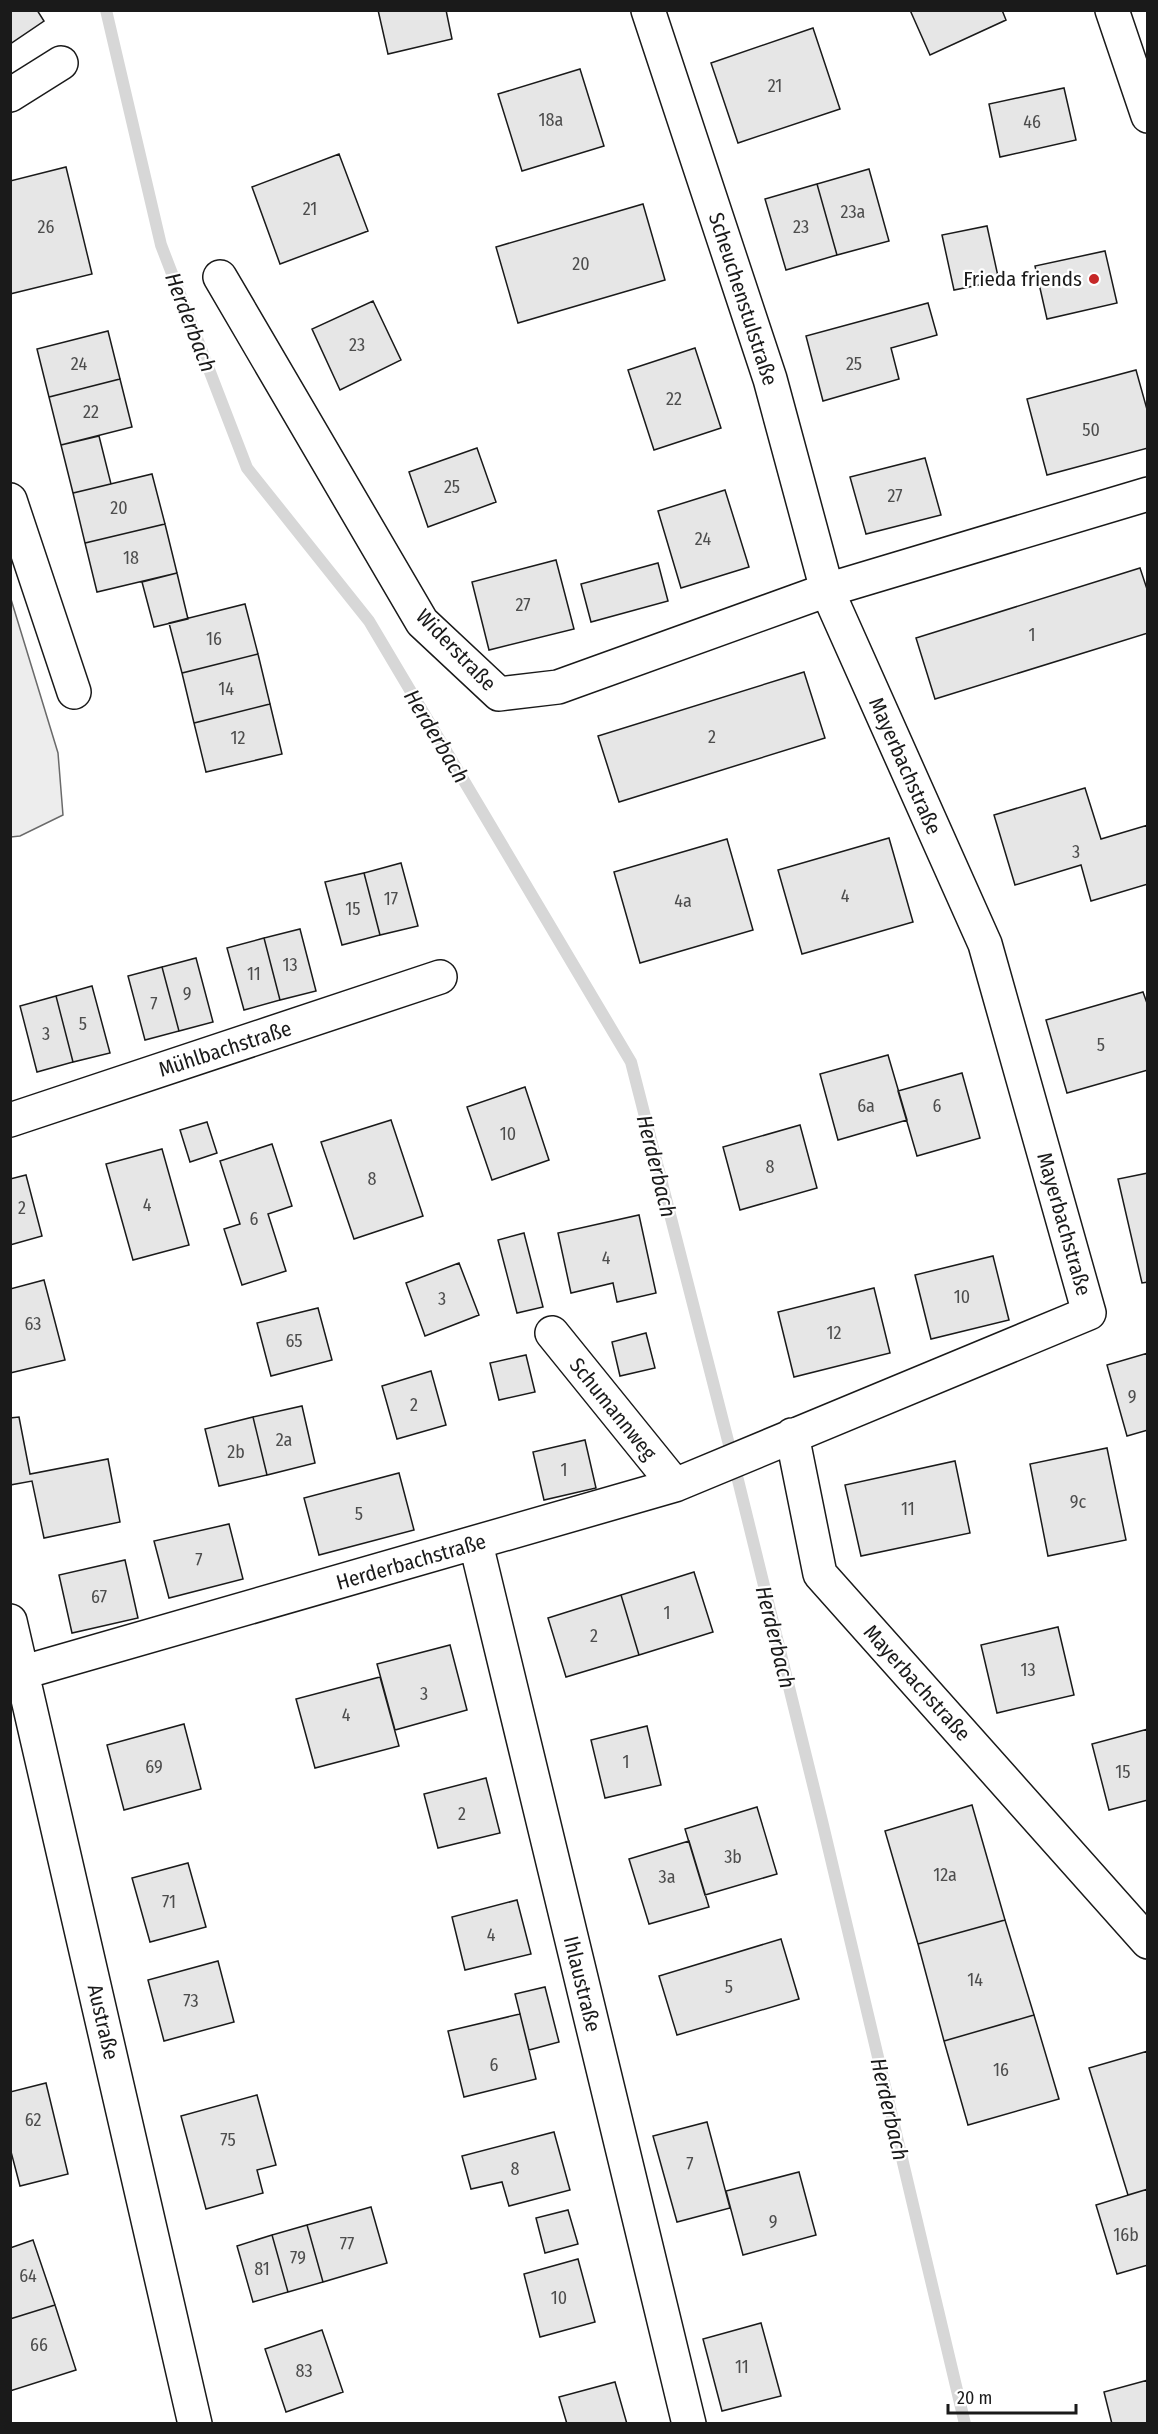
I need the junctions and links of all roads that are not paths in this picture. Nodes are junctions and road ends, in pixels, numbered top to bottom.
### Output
1 (648, 10) edge
2 (1112, 10) edge
3 (61, 63) dead end
4 (10, 94) edge
5 (1148, 116) edge
6 (220, 277) dead end
7 (1148, 494) edge
8 (10, 500) edge
9 (827, 590) junction
10 (74, 692) dead end
11 (440, 977) dead end
12 (10, 1120) edge
13 (552, 1333) dead end
14 (788, 1437) junction
15 (678, 1484) junction
16 (476, 1544) junction
17 (10, 1621) edge
18 (24, 1672) junction
19 (1148, 1942) edge
20 (195, 2424) edge
21 (689, 2424) edge

1 - 9 street, Scheuchenstulstraße
2 - 5 street
3 - 4 street
6 - 9 street, Widerstraße
7 - 9 street
8 - 10 street
9 - 14 street, Mayerbachstraße
11 - 12 street, Mühlbachstraße
13 - 15 street, Schumannweg
14 - 15 street, Herderbachstraße
14 - 19 street, Mayerbachstraße
15 - 16 street, Herderbachstraße
16 - 18 street, Herderbachstraße
16 - 21 street, Ihlaustraße
17 - 18 street, Austraße
18 - 20 street, Austraße

